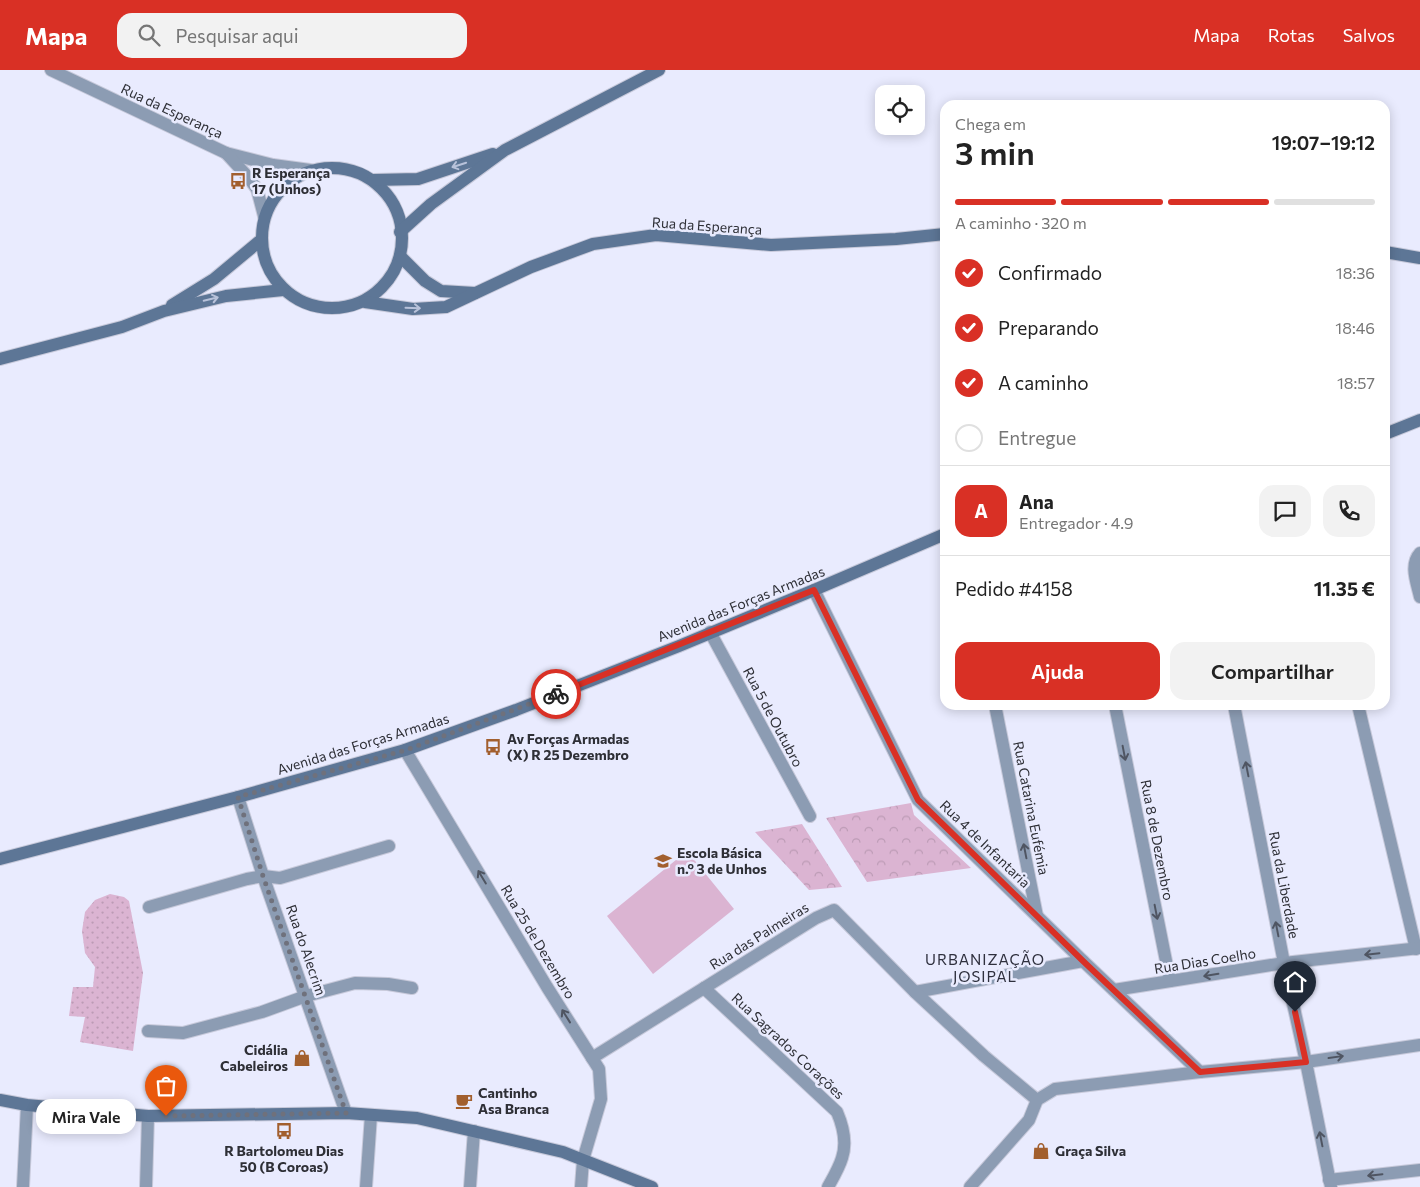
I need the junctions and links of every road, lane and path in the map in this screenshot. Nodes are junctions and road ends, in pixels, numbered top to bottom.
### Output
1 (51, 70) edge
2 (659, 70) edge
3 (505, 150) junction
4 (226, 154) junction
5 (310, 170) junction
6 (374, 180) junction
7 (264, 216) junction
8 (400, 232) junction
9 (940, 235) edge
10 (261, 240) junction
11 (1390, 253) edge
12 (400, 257) junction
13 (1420, 258) edge
14 (283, 290) junction
15 (478, 293) junction
16 (365, 302) junction
17 (164, 311) junction
18 (0, 359) edge
19 (1420, 420) edge
20 (1390, 432) edge
21 (940, 536) edge
22 (1420, 553) edge
23 (814, 590) junction
24 (1420, 597) edge
25 (710, 632) junction
26 (997, 710) edge
27 (1116, 710) edge
28 (1235, 710) edge
29 (1359, 710) edge
30 (406, 750) junction
31 (238, 797) junction
32 (810, 816) dead end
33 (389, 846) dead end
34 (0, 858) edge
35 (263, 876) junction
36 (149, 907) dead end
37 (1038, 916) junction
38 (1418, 948) edge
39 (1083, 961) junction
40 (1284, 963) junction
41 (1170, 981) junction
42 (412, 988) dead end
43 (704, 988) junction
44 (1114, 990) junction
45 (915, 992) junction
46 (306, 996) junction
47 (148, 1032) dead end
48 (1420, 1045) edge
49 (592, 1058) junction
50 (1306, 1062) junction
51 (1200, 1072) junction
52 (0, 1100) edge
53 (1036, 1100) junction
54 (28, 1105) junction
55 (346, 1113) junction
56 (371, 1115) junction
57 (148, 1116) junction
58 (474, 1131) junction
59 (583, 1160) junction
60 (1420, 1170) edge
61 (1330, 1183) edge
62 (23, 1187) edge
63 (146, 1187) edge
64 (366, 1187) edge
65 (470, 1187) edge
66 (581, 1187) edge
67 (652, 1187) edge
68 (828, 1187) edge
69 (970, 1187) edge

1 - 4 street, Rua da Esperança
2 - 3 street
3 -> 6 street
3 - 8 street
4 - 5 street
4 - 7 street
5 - 6 street
5 - 7 street
6 - 8 street
7 - 10 street
8 - 12 street
9 - 15 street, Rua da Esperança
10 - 14 street
10 - 17 street
11 - 13 street
12 - 15 street
12 - 16 street
14 - 16 street
17 -> 14 street
16 -> 15 street, Rua da Esperança
17 - 18 street
19 - 20 street
21 - 23 street, Avenida das Forças Armadas
22 - 24 street
23 - 25 street, Avenida das Forças Armadas
23 - 37 street, Rua 4 de Infantaria
25 - 30 street, Avenida das Forças Armadas
25 - 32 street, Rua 5 de Outubro
37 -> 26 street, Rua Catarina Eufémia
27 -> 41 street, Rua 8 de Dezembro
40 -> 28 street, Rua da Liberdade
29 - 38 street
30 - 31 street, Avenida das Forças Armadas
49 -> 30 street, Rua 25 de Dezembro
31 - 34 street, Avenida das Forças Armadas
31 - 35 street, Rua do Alecrim
33 - 35 street
35 - 36 street
35 - 46 street, Rua do Alecrim
37 - 39 street, Rua 4 de Infantaria
38 -> 40 street, Rua Dias Coelho
39 - 44 street, Rua 4 de Infantaria
39 - 45 street
40 -> 41 street, Rua Dias Coelho
40 - 50 street, Rua da Liberdade
41 - 44 street, Rua Dias Coelho
42 - 46 street
43 - 45 street, Rua das Palmeiras
43 - 49 street, Rua das Palmeiras
43 - 68 street, Rua Sagrados Corações
44 - 51 street, Rua 4 de Infantaria
45 - 53 street, Rua das Palmeiras
46 - 47 street
46 - 55 street, Rua do Alecrim
50 -> 48 street
49 - 59 street, Rua 25 de Dezembro
50 - 51 street
61 -> 50 street, Rua da Liberdade
51 - 53 street
52 - 54 street
53 - 69 street
54 - 57 street
54 - 62 street
55 - 56 street
55 - 57 street
56 - 58 street
56 - 64 street
57 - 63 street
58 - 59 street
58 - 65 street
59 - 66 street, Rua 25 de Dezembro
59 - 67 street
60 -> 61 street

